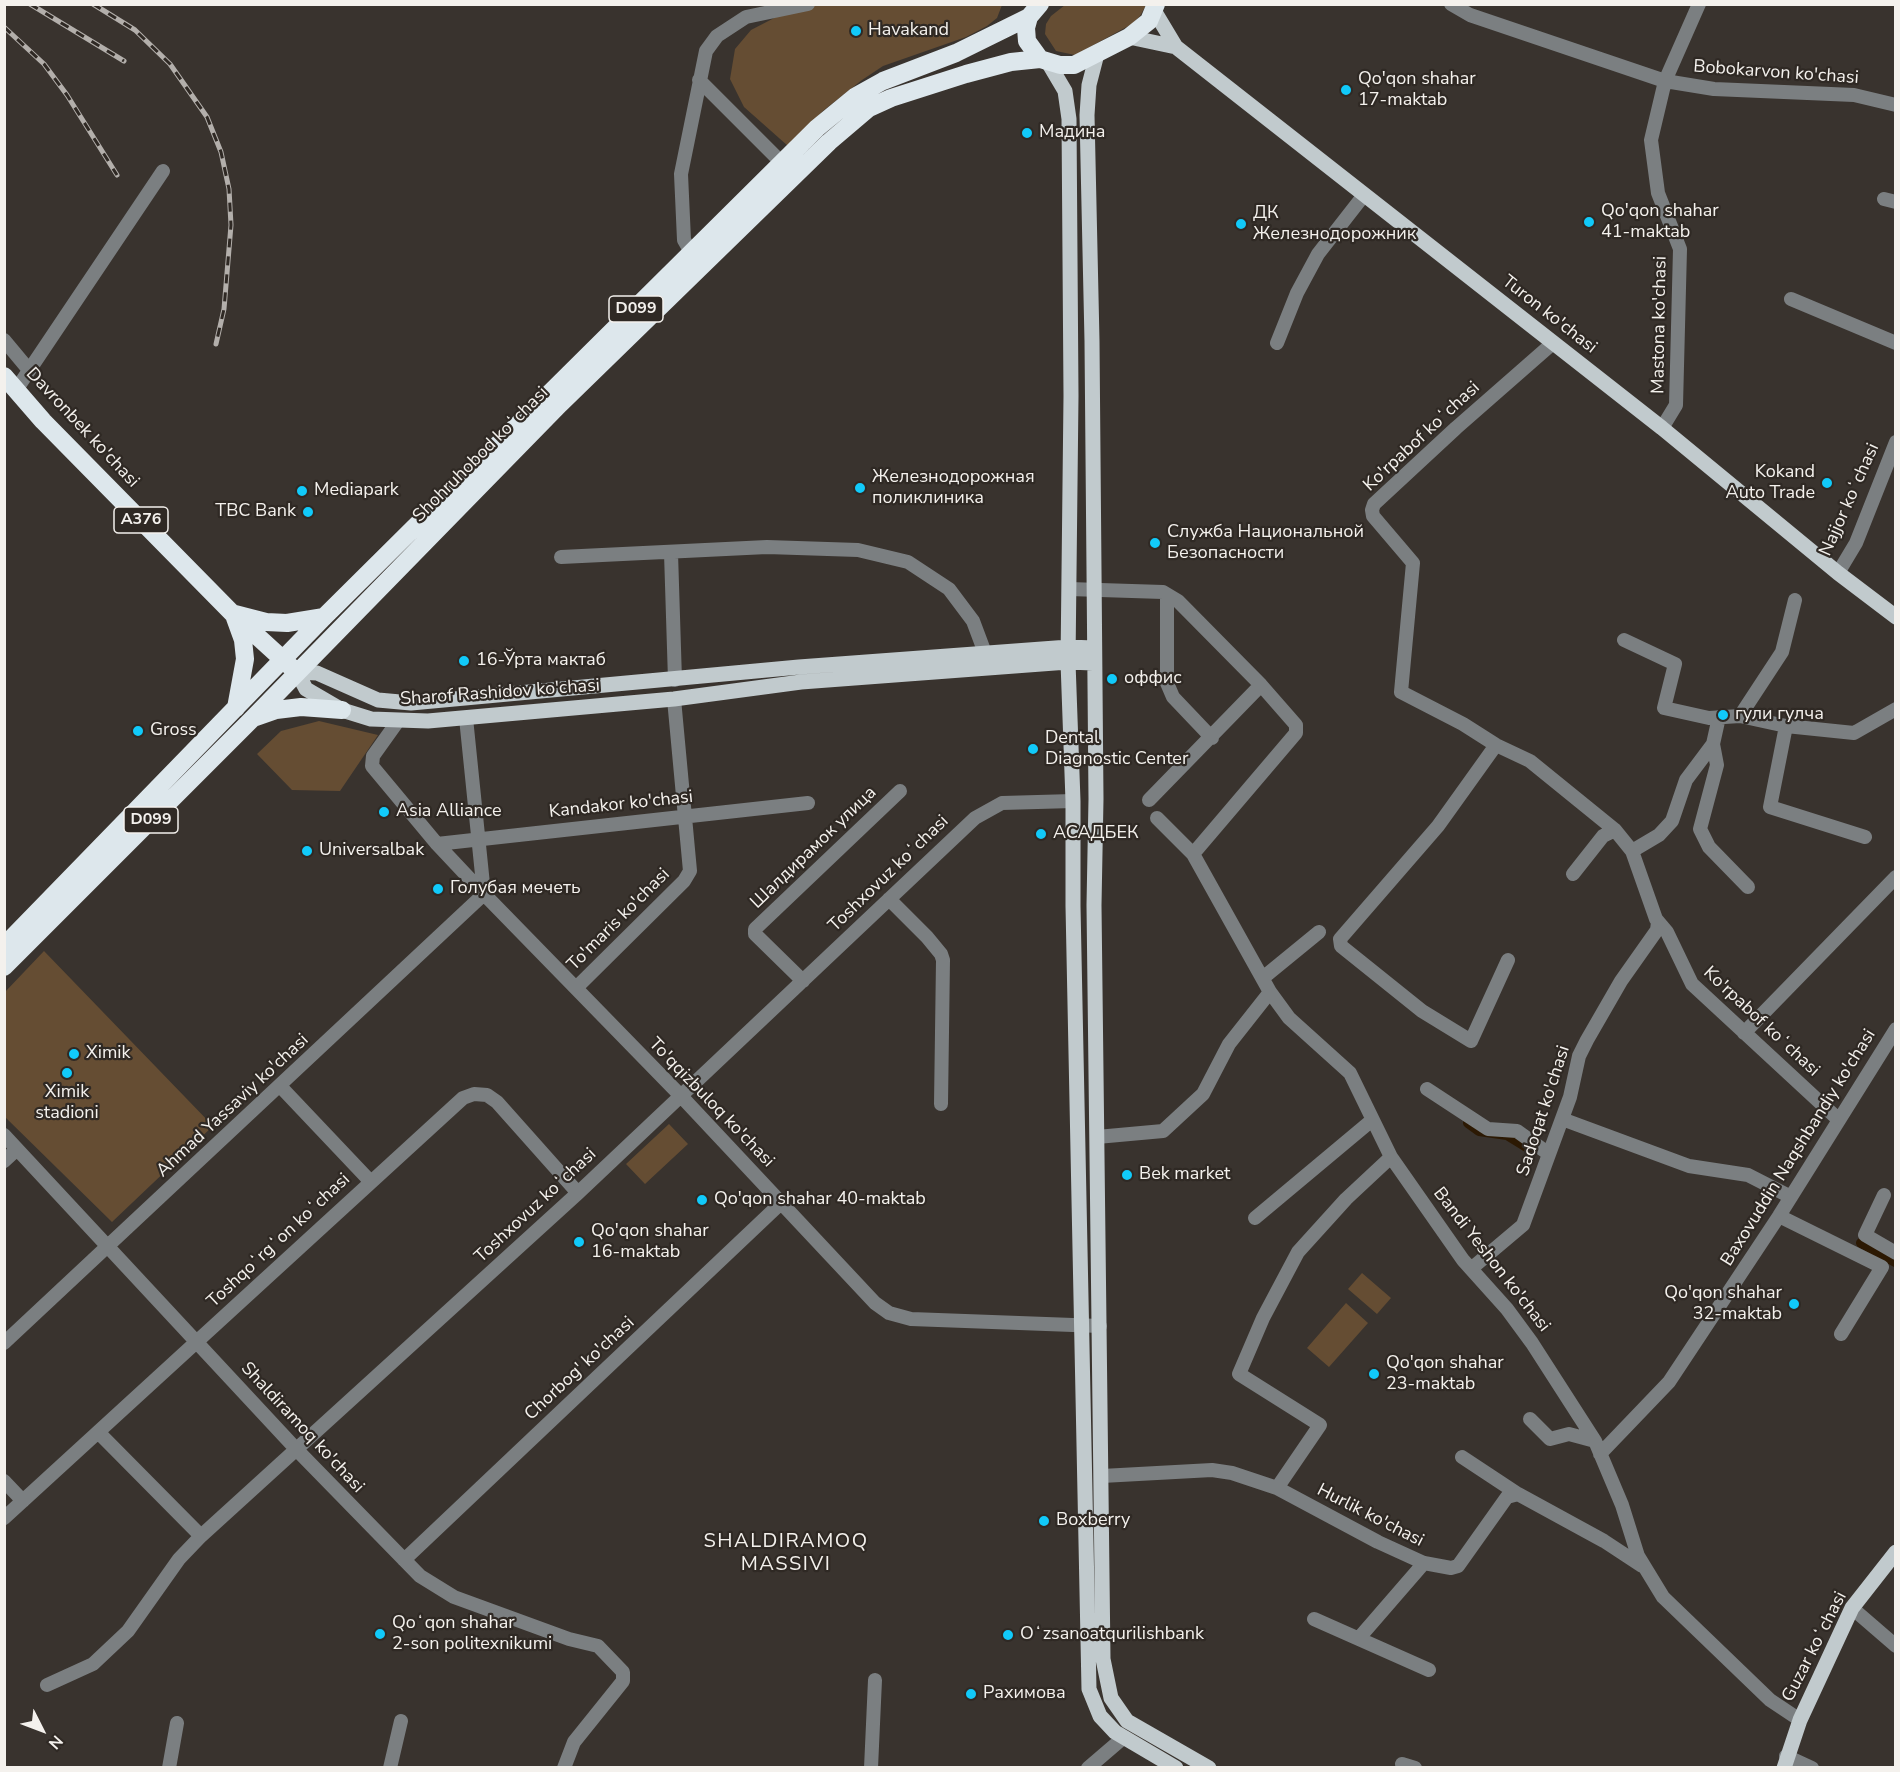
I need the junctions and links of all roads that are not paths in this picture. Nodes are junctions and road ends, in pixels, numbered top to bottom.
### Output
1 (808, 4) edge
2 (1451, 4) edge
3 (1699, 4) edge
4 (1034, 8) edge
5 (1156, 8) edge
6 (1129, 37) junction
7 (1176, 46) junction
8 (1102, 51) junction
9 (1045, 62) junction
10 (699, 80) junction
11 (1665, 81) junction
12 (1896, 105) edge
13 (788, 170) junction
14 (163, 171) dead end
15 (1364, 195) junction
16 (692, 254) junction
17 (1791, 299) dead end
18 (4, 340) edge
19 (1277, 343) dead end
20 (1553, 343) junction
21 (1896, 343) edge
22 (29, 370) junction
23 (10, 383) edge
24 (1662, 428) junction
25 (1896, 442) edge
26 (671, 553) junction
27 (561, 557) dead end
28 (1838, 573) junction
29 (1069, 589) junction
30 (1093, 589) junction
31 (1167, 595) junction
32 (1795, 600) dead end
33 (233, 614) junction
34 (324, 617) junction
35 (1896, 617) edge
36 (1624, 640) dead end
37 (985, 653) junction
38 (1068, 655) junction
39 (1093, 655) junction
40 (283, 659) junction
41 (297, 672) junction
42 (675, 680) junction
43 (1261, 685) junction
44 (584, 688) junction
45 (674, 699) junction
46 (586, 707) junction
47 (1896, 709) edge
48 (236, 710) junction
49 (342, 710) junction
50 (254, 717) junction
51 (1719, 717) junction
52 (1740, 717) junction
53 (466, 718) junction
54 (398, 721) junction
55 (1786, 726) junction
56 (1212, 738) junction
57 (1713, 744) junction
58 (1496, 745) junction
59 (900, 791) dead end
60 (1149, 800) dead end
61 (1073, 801) junction
62 (808, 803) dead end
63 (686, 817) junction
64 (1157, 818) dead end
65 (1615, 830) junction
66 (478, 837) junction
67 (1865, 837) dead end
68 (437, 844) junction
69 (1632, 851) junction
70 (1193, 854) junction
71 (1573, 874) dead end
72 (1896, 878) edge
73 (1748, 887) dead end
74 (484, 894) junction
75 (889, 899) junction
76 (1658, 922) junction
77 (1319, 932) dead end
78 (4, 946) edge
79 (1508, 960) dead end
80 (4, 967) edge
81 (1264, 977) junction
82 (802, 981) junction
83 (576, 988) junction
84 (1270, 992) junction
85 (1896, 1029) edge
86 (1744, 1033) junction
87 (280, 1086) junction
88 (1427, 1089) dead end
89 (681, 1096) junction
90 (941, 1104) dead end
91 (1562, 1119) junction
92 (1839, 1120) junction
93 (1371, 1121) junction
94 (4, 1135) edge
95 (1097, 1137) junction
96 (17, 1149) junction
97 (1549, 1154) junction
98 (1391, 1157) junction
99 (4, 1161) edge
100 (370, 1181) junction
101 (578, 1193) junction
102 (1884, 1195) dead end
103 (1791, 1197) junction
104 (781, 1203) junction
105 (1779, 1216) junction
106 (1255, 1218) dead end
107 (109, 1246) junction
108 (1896, 1253) edge
109 (1472, 1268) junction
110 (1083, 1326) junction
111 (1100, 1326) junction
112 (1841, 1334) dead end
113 (197, 1341) junction
114 (4, 1342) edge
115 (1530, 1419) dead end
116 (98, 1432) junction
117 (1598, 1448) junction
118 (297, 1450) junction
119 (1462, 1457) dead end
120 (1101, 1476) junction
121 (4, 1481) edge
122 (1277, 1488) junction
123 (1518, 1494) junction
124 (23, 1501) junction
125 (4, 1518) edge
126 (201, 1536) junction
127 (1896, 1551) edge
128 (404, 1560) junction
129 (1424, 1563) junction
130 (1643, 1567) junction
131 (1852, 1608) junction
132 (1314, 1619) dead end
133 (1359, 1638) junction
134 (1896, 1646) edge
135 (1429, 1670) dead end
136 (875, 1680) dead end
137 (47, 1685) dead end
138 (1800, 1720) junction
139 (401, 1721) dead end
140 (177, 1723) dead end
141 (1124, 1738) junction
142 (1785, 1762) edge
143 (169, 1767) edge
144 (390, 1767) edge
145 (564, 1767) edge
146 (870, 1767) edge
147 (1088, 1767) edge
148 (1176, 1767) edge
149 (1209, 1767) edge
150 (1812, 1767) edge

1 - 10 street
2 - 11 street, Bobokarvon ko'chasi
3 - 11 street, Mastona ko'chasi
4 - 9 highway, D099
4 - 13 highway, Shohruhobod koʻchasi / D099
5 - 6 highway, D099
5 - 7 main road, Turon ko'chasi
6 - 7 main road, Turon ko'chasi
6 - 8 highway, D099
7 - 15 main road, Turon ko'chasi
8 - 9 highway, D099
8 - 30 main road
9 - 13 highway, Shohruhobod koʻchasi / D099
9 - 29 main road
10 - 13 street
10 - 16 street
11 - 12 street, Bobokarvon ko'chasi
11 - 24 street, Mastona ko'chasi
13 - 16 highway, Shohruhobod koʻchasi / D099
13 - 41 highway, Shohruhobod koʻchasi / D099
14 - 22 street
15 - 19 street
15 - 20 main road, Turon ko'chasi
16 - 34 highway, Shohruhobod koʻchasi / D099
17 - 21 street
18 - 22 street
20 - 24 main road, Turon ko'chasi
20 - 58 street, Ko'rpabof koʻchasi
22 - 23 street
23 - 33 highway, Davronbek ko'chasi / A376
24 - 28 main road, Turon ko'chasi
25 - 28 street, Najjor koʻchasi
26 - 27 street
26 - 37 street
26 - 42 street
28 - 35 main road, Turon ko'chasi
29 - 30 street
29 - 38 main road
30 - 31 street
30 - 39 main road
31 - 43 street
31 - 56 street
32 - 52 street
33 - 34 highway
33 - 40 highway, Davronbek ko'chasi / A376
33 - 48 highway
34 - 40 highway, Shohruhobod koʻchasi / D099
36 - 51 street
37 - 38 main road, Sharof Rashidov ko'chasi
37 - 42 main road, Sharof Rashidov ko'chasi
38 - 39 main road, Sharof Rashidov ko'chasi
38 - 45 main road, Sharof Rashidov ko'chasi
38 - 61 main road
39 - 95 main road
40 - 41 highway, Davronbek ko'chasi
40 - 48 highway, Shohruhobod koʻchasi / D099
41 - 44 main road, Sharof Rashidov ko'chasi
41 - 49 main road, Sharof Rashidov ko'chasi
41 - 50 highway, Shohruhobod koʻchasi / D099
42 - 44 main road, Sharof Rashidov ko'chasi
43 - 56 street
43 - 70 street
44 - 46 main road
45 - 46 main road, Sharof Rashidov ko'chasi
45 - 63 street, To'maris ko'chasi
46 - 53 main road, Sharof Rashidov ko'chasi
47 - 55 street
48 - 78 highway, Shohruhobod koʻchasi / D099
49 - 50 highway
49 - 54 main road, Sharof Rashidov ko'chasi
50 - 80 highway, Shohruhobod koʻchasi / D099
51 - 52 street
51 - 57 street
52 - 55 street
53 - 54 main road, Sharof Rashidov ko'chasi
53 - 66 street
54 - 68 street, To'qqizbuloq ko'chasi
55 - 67 street
56 - 60 street
57 - 69 street
57 - 73 street
58 - 65 street, Ko'rpabof koʻchasi
58 - 79 street
59 - 82 street, Шалдирамок улица
61 - 75 street, Toshxovuz koʻchasi
61 - 110 main road
62 - 63 street, Kandakor ko'chasi
63 - 66 street, Kandakor ko'chasi
63 - 83 street, To'maris ko'chasi
64 - 70 street, Bandi Yeshon ko'chasi
65 - 69 street, Ko'rpabof koʻchasi
65 - 71 street
66 - 68 street, Kandakor ko'chasi
66 - 74 street
68 - 74 street, To'qqizbuloq ko'chasi
69 - 76 street, Ko'rpabof koʻchasi
70 - 81 street, Bandi Yeshon ko'chasi
72 - 86 street
74 - 83 street, To'qqizbuloq ko'chasi
74 - 87 street, Ahmad Yassaviy ko'chasi
75 - 82 street, Toshxovuz koʻchasi
75 - 90 street
76 - 86 street, Ko'rpabof koʻchasi
76 - 91 street, Sadoqat ko'chasi
77 - 81 street
81 - 84 street, Bandi Yeshon ko'chasi
82 - 89 street, Toshxovuz koʻchasi
83 - 89 street, To'qqizbuloq ko'chasi
84 - 93 street, Bandi Yeshon ko'chasi
84 - 95 street
85 - 92 street, Baxovuddin Naqshbandiy ko'chasi
86 - 92 street, Ko'rpabof koʻchasi
87 - 100 street
87 - 107 street, Ahmad Yassaviy ko'chasi
88 - 97 street
89 - 101 street, Toshxovuz koʻchasi
89 - 104 street, To'qqizbuloq ko'chasi
91 - 97 street, Sadoqat ko'chasi
91 - 103 street
92 - 103 street, Baxovuddin Naqshbandiy ko'chasi
93 - 98 street, Bandi Yeshon ko'chasi
93 - 106 street
94 - 96 street, Shaldiramoq ko'chasi
95 - 111 main road
96 - 99 street
96 - 107 street, Shaldiramoq ko'chasi
97 - 109 street, Sadoqat ko'chasi
98 - 109 street, Bandi Yeshon ko'chasi
98 - 122 street
100 - 101 street, Toshqoʻrgʻon koʻchasi
100 - 113 street, Toshqoʻrgʻon koʻchasi
101 - 118 street, Toshxovuz koʻchasi
102 - 108 street
103 - 105 street, Baxovuddin Naqshbandiy ko'chasi
104 - 110 street, To'qqizbuloq ko'chasi
104 - 128 street, Chorbog' ko'chasi
105 - 112 street
105 - 117 street, Baxovuddin Naqshbandiy ko'chasi
107 - 113 street, Shaldiramoq ko'chasi
107 - 114 street, Ahmad Yassaviy ko'chasi
109 - 117 street, Bandi Yeshon ko'chasi
110 - 111 street, To'qqizbuloq ko'chasi
110 - 141 main road
111 - 120 main road
113 - 116 street, Toshqoʻrgʻon koʻchasi
113 - 118 street, Shaldiramoq ko'chasi
115 - 117 street
116 - 124 street, Toshqoʻrgʻon koʻchasi
116 - 126 street
117 - 130 street, Bandi Yeshon ko'chasi
118 - 126 street, Toshxovuz koʻchasi
118 - 128 street, Shaldiramoq ko'chasi
119 - 123 street
120 - 122 street, Hurlik ko'chasi
120 - 149 main road
121 - 124 street
122 - 129 street, Hurlik ko'chasi
123 - 129 street, Hurlik ko'chasi
123 - 130 street
124 - 125 street, Toshqoʻrgʻon koʻchasi
126 - 137 street, Toshxovuz koʻchasi
127 - 131 main road, Guzar koʻchasi
128 - 145 street, Shaldiramoq ko'chasi
129 - 133 street
130 - 138 street, Bandi Yeshon ko'chasi
131 - 134 street
131 - 138 main road, Guzar koʻchasi
132 - 133 street
133 - 135 street
136 - 146 street
138 - 142 main road, Guzar koʻchasi
139 - 144 street
140 - 143 street
141 - 147 street
141 - 148 main road
142 - 150 street

